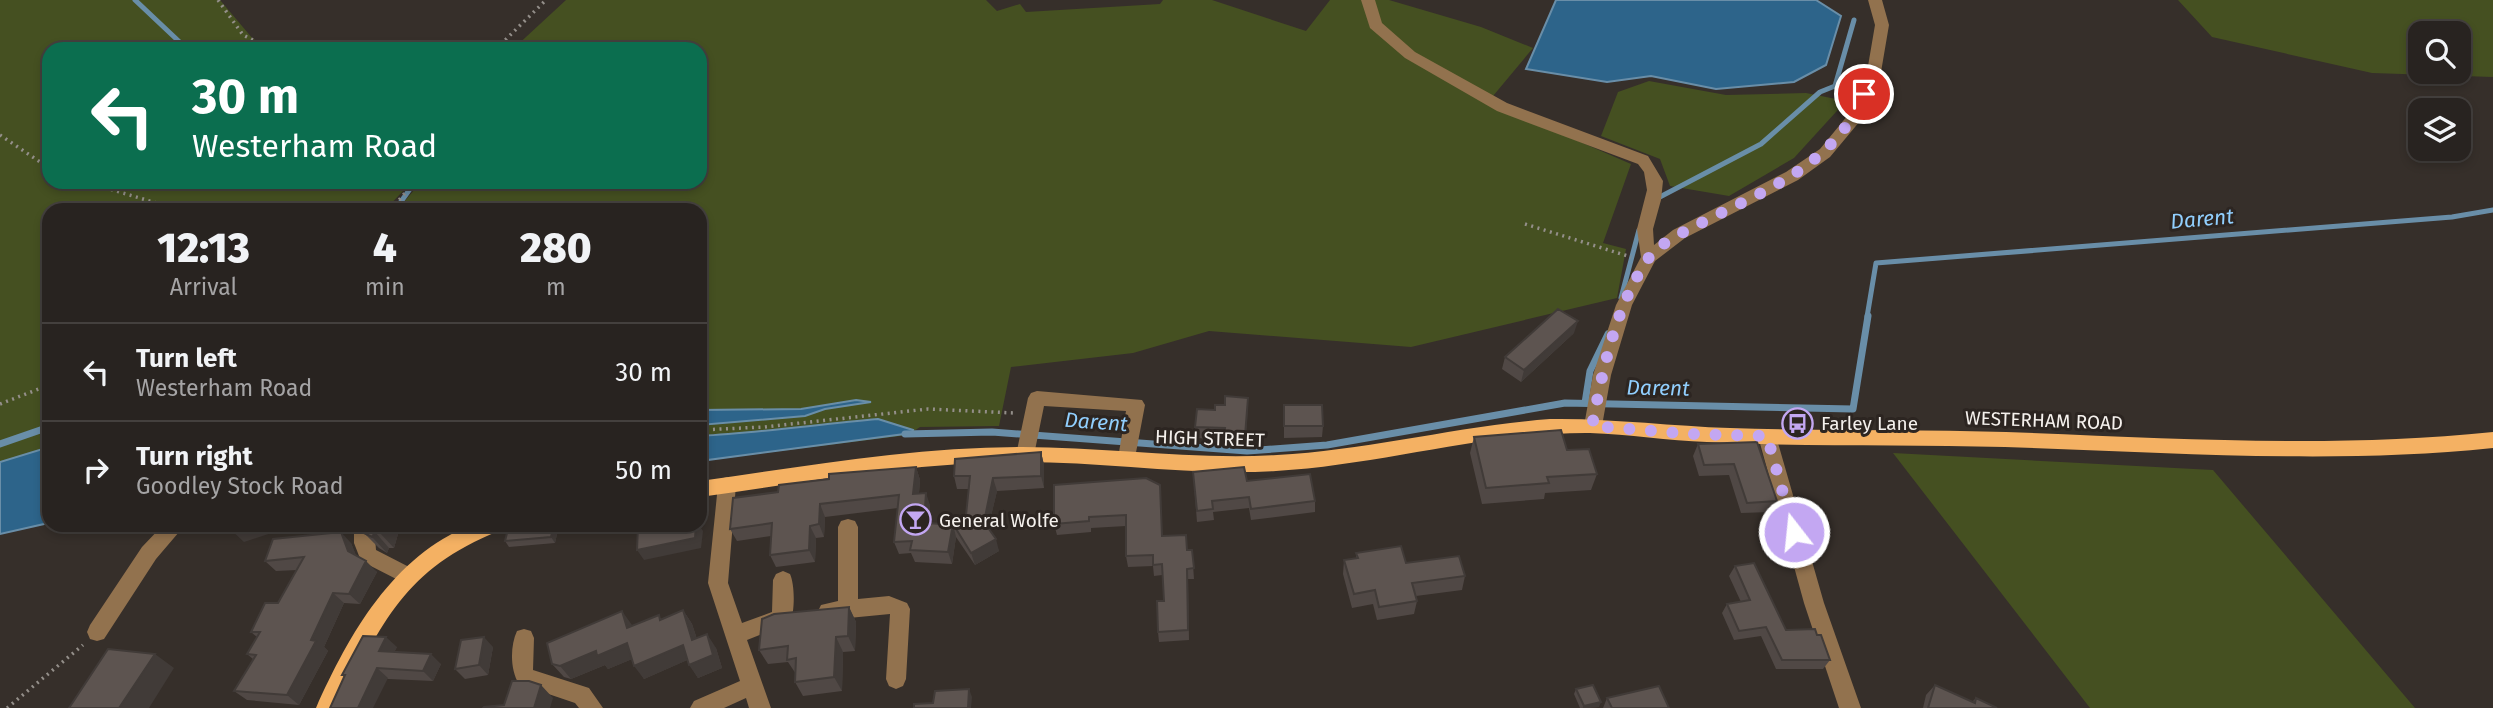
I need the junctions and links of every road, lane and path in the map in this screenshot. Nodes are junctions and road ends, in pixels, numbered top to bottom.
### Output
1 (218, 0) edge
2 (546, 0) edge
3 (1368, 0) edge
4 (1875, 0) edge
5 (257, 42) edge
6 (503, 42) edge
7 (0, 135) edge
8 (42, 163) edge
9 (110, 189) edge
10 (408, 189) edge
11 (156, 203) edge
12 (397, 203) edge
13 (1525, 224) dead end
14 (1648, 259) junction
15 (42, 388) edge
16 (0, 404) edge
17 (1594, 420) junction
18 (707, 430) edge
19 (1029, 433) junction
20 (1767, 436) junction
21 (2493, 440) edge
22 (1129, 446) junction
23 (727, 485) junction
24 (707, 488) edge
25 (848, 527) dead end
26 (168, 532) edge
27 (364, 532) edge
28 (476, 532) edge
29 (406, 575) junction
30 (783, 580) dead end
31 (848, 609) junction
32 (782, 617) junction
33 (97, 632) joint
34 (735, 635) junction
35 (524, 638) dead end
36 (896, 679) dead end
37 (751, 686) junction
38 (7, 708) edge
39 (327, 708) edge
40 (592, 708) edge
41 (701, 708) edge
42 (760, 708) edge
43 (1850, 708) edge

1 - 5 path
2 - 6 path
3 - 14 street
4 - 14 street
7 - 8 path
9 - 11 path
10 - 12 path
13 - 14 path
14 - 17 street
15 - 16 path
17 - 20 main road, WESTERHAM ROAD
17 - 22 main road, HIGH STREET
18 - 19 path
19 - 22 main road, HIGH STREET
19 - 22 street
19 - 23 main road, HIGH STREET
20 - 21 main road, WESTERHAM ROAD
20 - 43 street
23 - 24 main road, HIGH STREET
23 - 34 street
25 - 31 street
26 - 33 street
27 - 29 street
28 - 29 main road
29 - 39 main road
30 - 32 street
31 - 32 street
31 - 36 street
32 - 34 street
33 - 38 path
34 - 37 street
35 - 40 street
37 - 41 street
37 - 42 street

